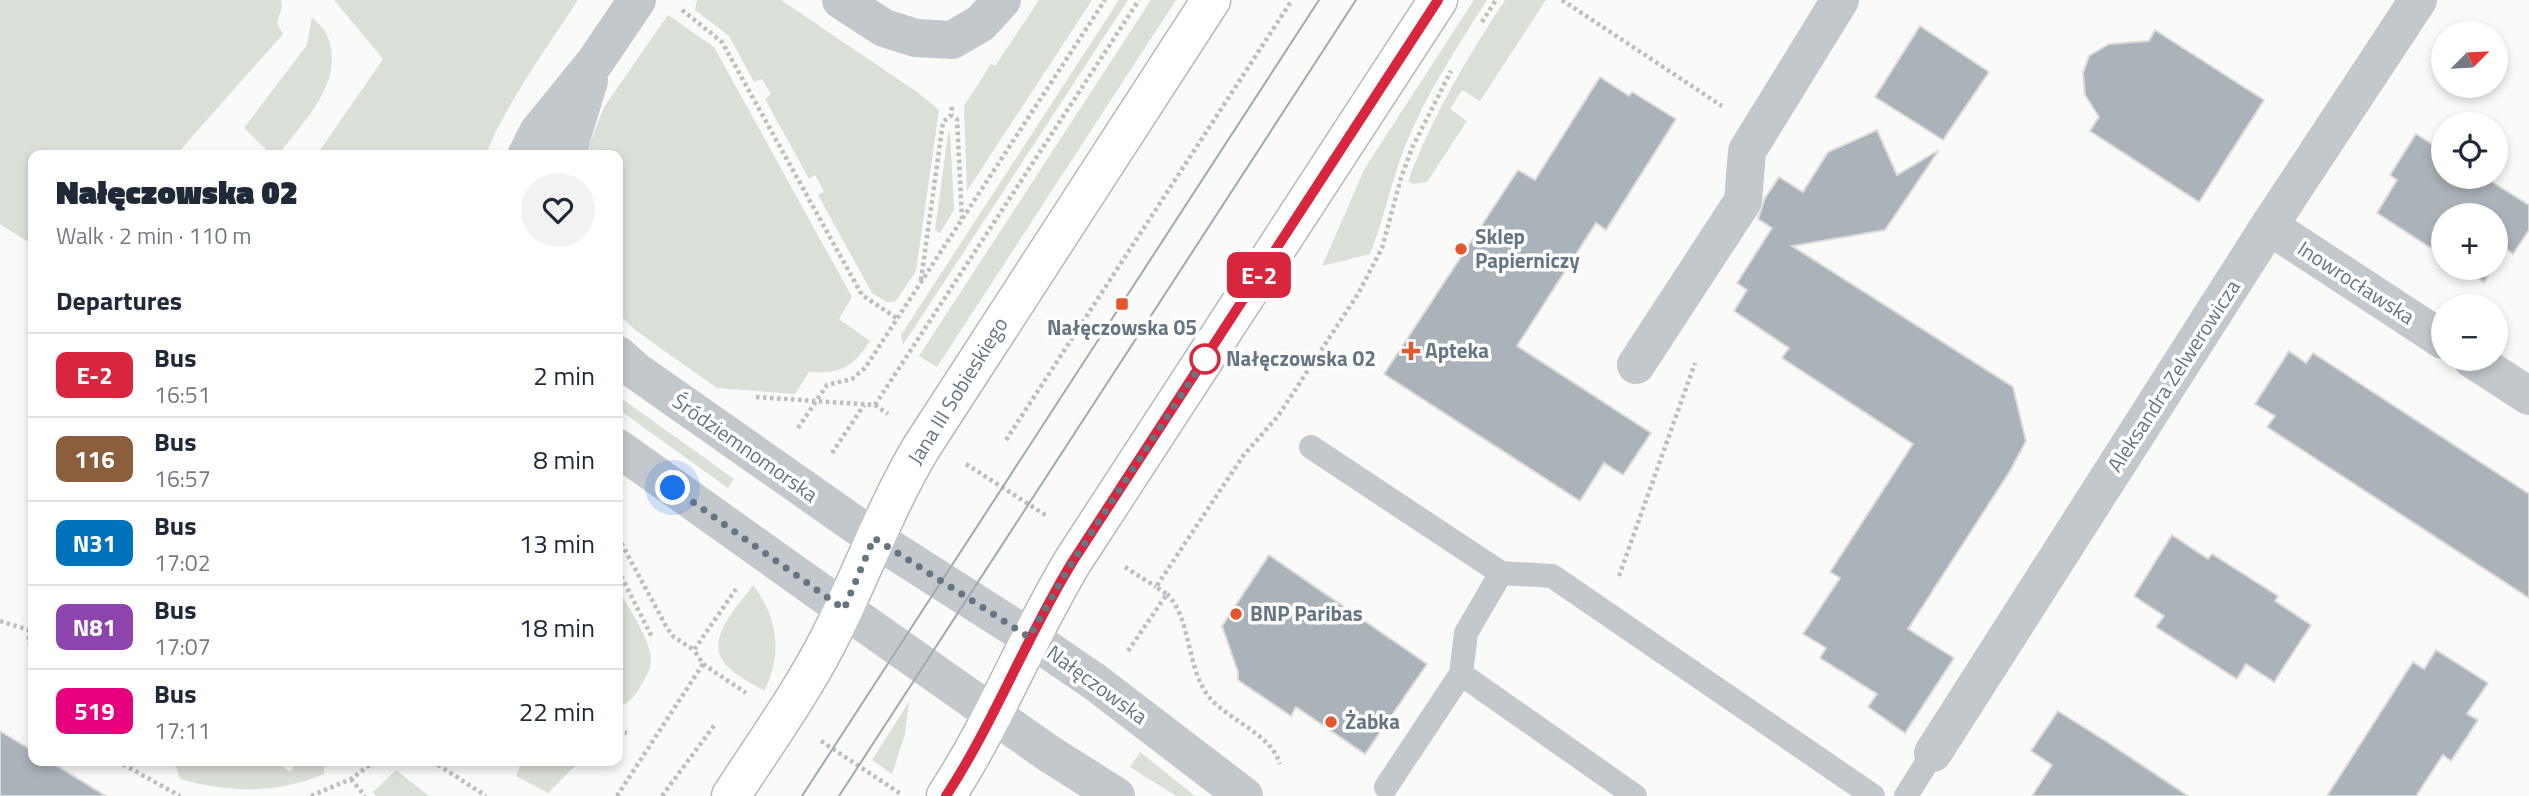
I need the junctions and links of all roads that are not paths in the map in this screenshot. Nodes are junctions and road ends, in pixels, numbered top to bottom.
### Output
1 (637, 0) edge
2 (841, 0) edge
3 (1002, 0) edge
4 (1211, 0) edge
5 (1438, 0) edge
6 (1840, 0) edge
7 (2418, 0) edge
8 (595, 62) junction
9 (529, 150) edge
10 (568, 150) edge
11 (2270, 226) junction
12 (2431, 332) edge
13 (623, 359) edge
14 (1636, 365) dead end
15 (2490, 371) edge
16 (2529, 396) edge
17 (1311, 447) dead end
18 (623, 452) edge
19 (874, 538) junction
20 (1501, 573) junction
21 (844, 609) junction
22 (1029, 637) junction
23 (1461, 674) junction
24 (993, 715) junction
25 (1933, 753) joint
26 (1386, 787) dead end
27 (731, 796) edge
28 (946, 796) edge
29 (1116, 796) edge
30 (1244, 796) edge
31 (1635, 796) edge
32 (1873, 796) edge
33 (1906, 796) edge

1 - 8 street
2 - 3 street
4 - 19 main road, Jana III Sobieskiego
5 - 22 main road
6 - 14 street
7 - 11 street, Aleksandra Zelwerowicza
8 - 9 street
8 - 10 street
11 - 12 street, Inowrocławska
11 - 25 street, Aleksandra Zelwerowicza
13 - 19 street, Śródziemnomorska
15 - 16 street
17 - 20 lane
18 - 21 street
19 - 21 main road, Jana III Sobieskiego
19 - 22 street, Nałęczowska
20 - 23 lane
20 - 32 lane
21 - 24 street
21 - 27 main road, Jana III Sobieskiego
22 - 24 main road
22 - 30 street, Nałęczowska
23 - 26 lane
23 - 31 lane
24 - 28 main road
24 - 29 street
25 - 33 lane

